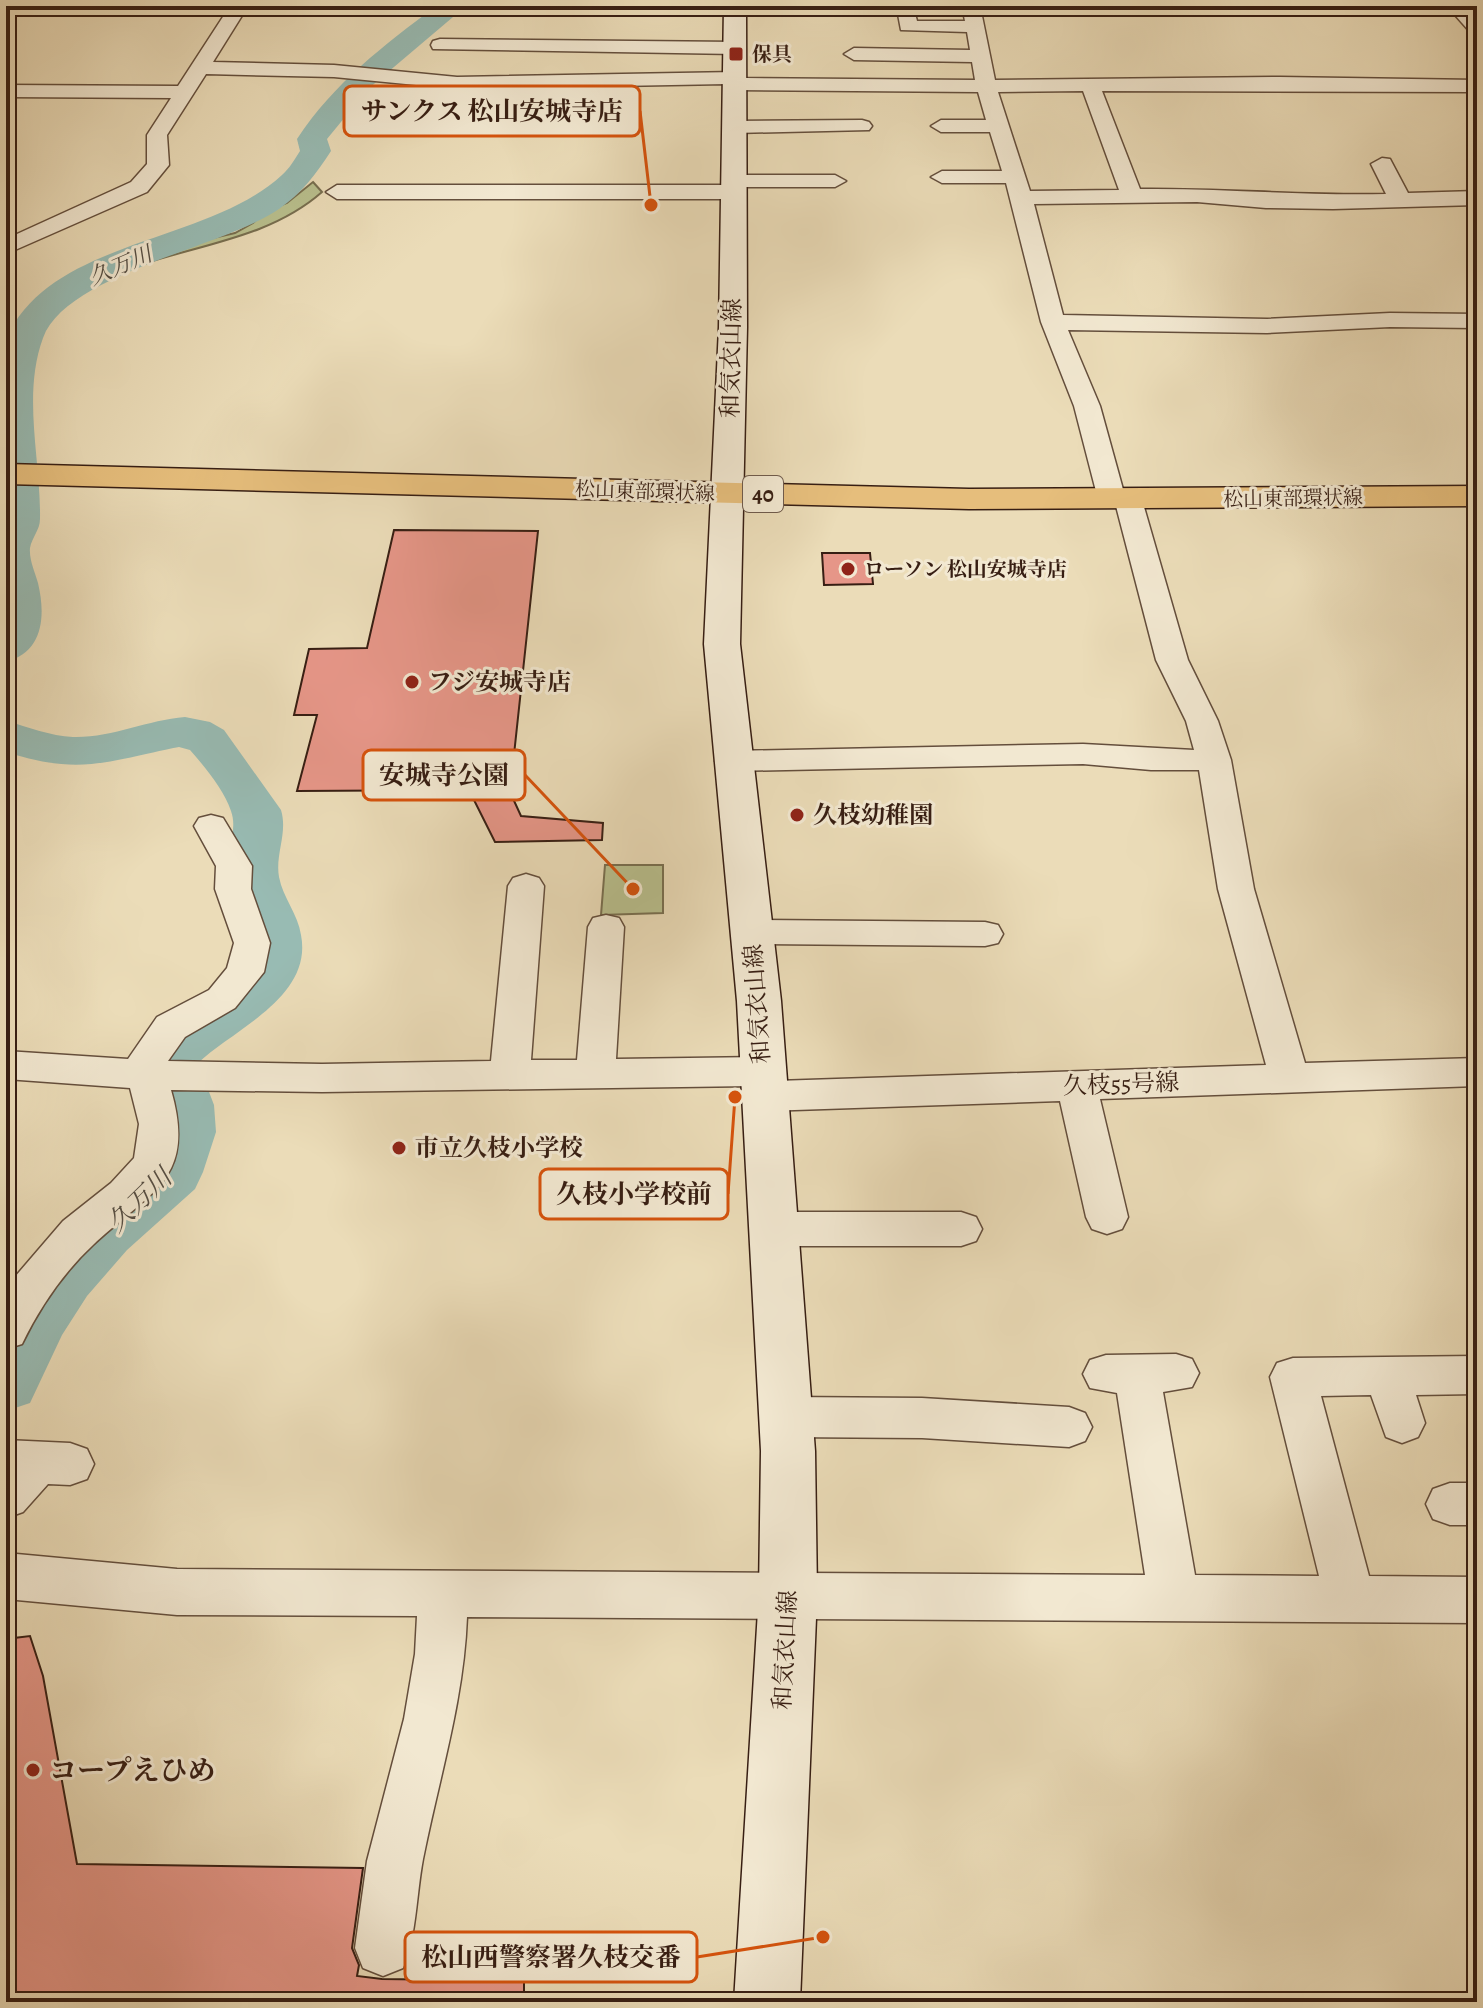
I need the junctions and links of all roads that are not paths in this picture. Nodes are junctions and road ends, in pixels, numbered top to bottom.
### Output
1 (239, 6) edge
2 (971, 6) edge
3 (1456, 6) edge
4 (906, 9) dead end
5 (975, 27) junction
6 (1477, 28) edge
7 (440, 45) dead end
8 (736, 54) edge
9 (854, 54) dead end
10 (980, 56) junction
11 (818, 59) dead end
12 (199, 68) junction
13 (1090, 84) junction
14 (817, 86) junction
15 (986, 86) junction
16 (1477, 86) edge
17 (6, 91) edge
18 (183, 92) junction
19 (862, 126) dead end
20 (941, 126) dead end
21 (998, 126) junction
22 (735, 127) junction
23 (1382, 164) dead end
24 (942, 177) dead end
25 (835, 181) dead end
26 (733, 186) junction
27 (1018, 187) junction
28 (337, 192) dead end
29 (1132, 196) junction
30 (1399, 198) junction
31 (1477, 198) edge
32 (6, 247) edge
33 (1477, 321) edge
34 (1053, 322) junction
35 (6, 474) edge
36 (727, 493) junction
37 (1477, 496) edge
38 (1120, 499) junction
39 (1214, 760) junction
40 (732, 761) junction
41 (211, 826) dead end
42 (530, 886) dead end
43 (606, 927) dead end
44 (753, 932) junction
45 (985, 934) dead end
46 (6, 1065) edge
47 (596, 1072) junction
48 (1477, 1072) edge
49 (510, 1073) junction
50 (163, 1075) junction
51 (1290, 1079) junction
52 (763, 1084) junction
53 (1077, 1086) junction
54 (1107, 1217) dead end
55 (773, 1229) junction
56 (961, 1229) dead end
57 (6, 1331) edge
58 (1140, 1374) dead end
59 (1477, 1375) edge
60 (1388, 1376) junction
61 (786, 1417) junction
62 (1402, 1423) dead end
63 (1069, 1427) dead end
64 (6, 1576) edge
65 (443, 1593) junction
66 (788, 1594) junction
67 (1174, 1598) junction
68 (1350, 1599) junction
69 (1477, 1600) edge
70 (383, 1948) dead end
71 (767, 2002) edge

1 - 12 street
2 - 5 street
3 - 6 street
4 - 5 street
5 - 10 street
7 - 8 street
8 - 12 street
8 - 14 street
8 - 22 main road, 和気衣山線
9 - 10 street
10 - 15 street
11 - 14 street
12 - 18 street
13 - 15 street
13 - 16 street
13 - 29 street
14 - 15 street
15 - 21 street
17 - 18 street
18 - 32 street
19 - 22 street
20 - 21 street
21 - 27 street
22 - 26 main road, 和気衣山線
23 - 30 street
24 - 27 street
25 - 26 street
26 - 28 street
26 - 36 main road, 和気衣山線
27 - 29 street
27 - 34 street
29 - 30 street
30 - 31 street
33 - 34 street
34 - 38 street
35 - 36 main road, 松山東部環状線 / 40
36 - 38 main road, 松山東部環状線 / 40
36 - 40 main road, 和気衣山線
37 - 38 main road, 松山東部環状線 / 40
38 - 39 street
39 - 40 street
39 - 51 street
40 - 44 main road, 和気衣山線
41 - 50 street
42 - 49 street
43 - 47 street
44 - 45 street
44 - 52 main road, 和気衣山線
46 - 50 street, 久枝55号線
47 - 49 street, 久枝55号線
47 - 52 street, 久枝55号線
48 - 51 street, 久枝55号線
49 - 50 street, 久枝55号線
50 - 57 street
51 - 53 street, 久枝55号線
52 - 53 street, 久枝55号線
52 - 55 main road, 和気衣山線
53 - 54 street
55 - 56 street
55 - 61 main road, 和気衣山線
58 - 67 street
59 - 60 street
60 - 62 street
60 - 68 street
61 - 63 street
61 - 66 main road, 和気衣山線
64 - 65 street
65 - 66 street
65 - 70 street
66 - 67 street
66 - 71 main road, 和気衣山線
67 - 68 street
68 - 69 street

